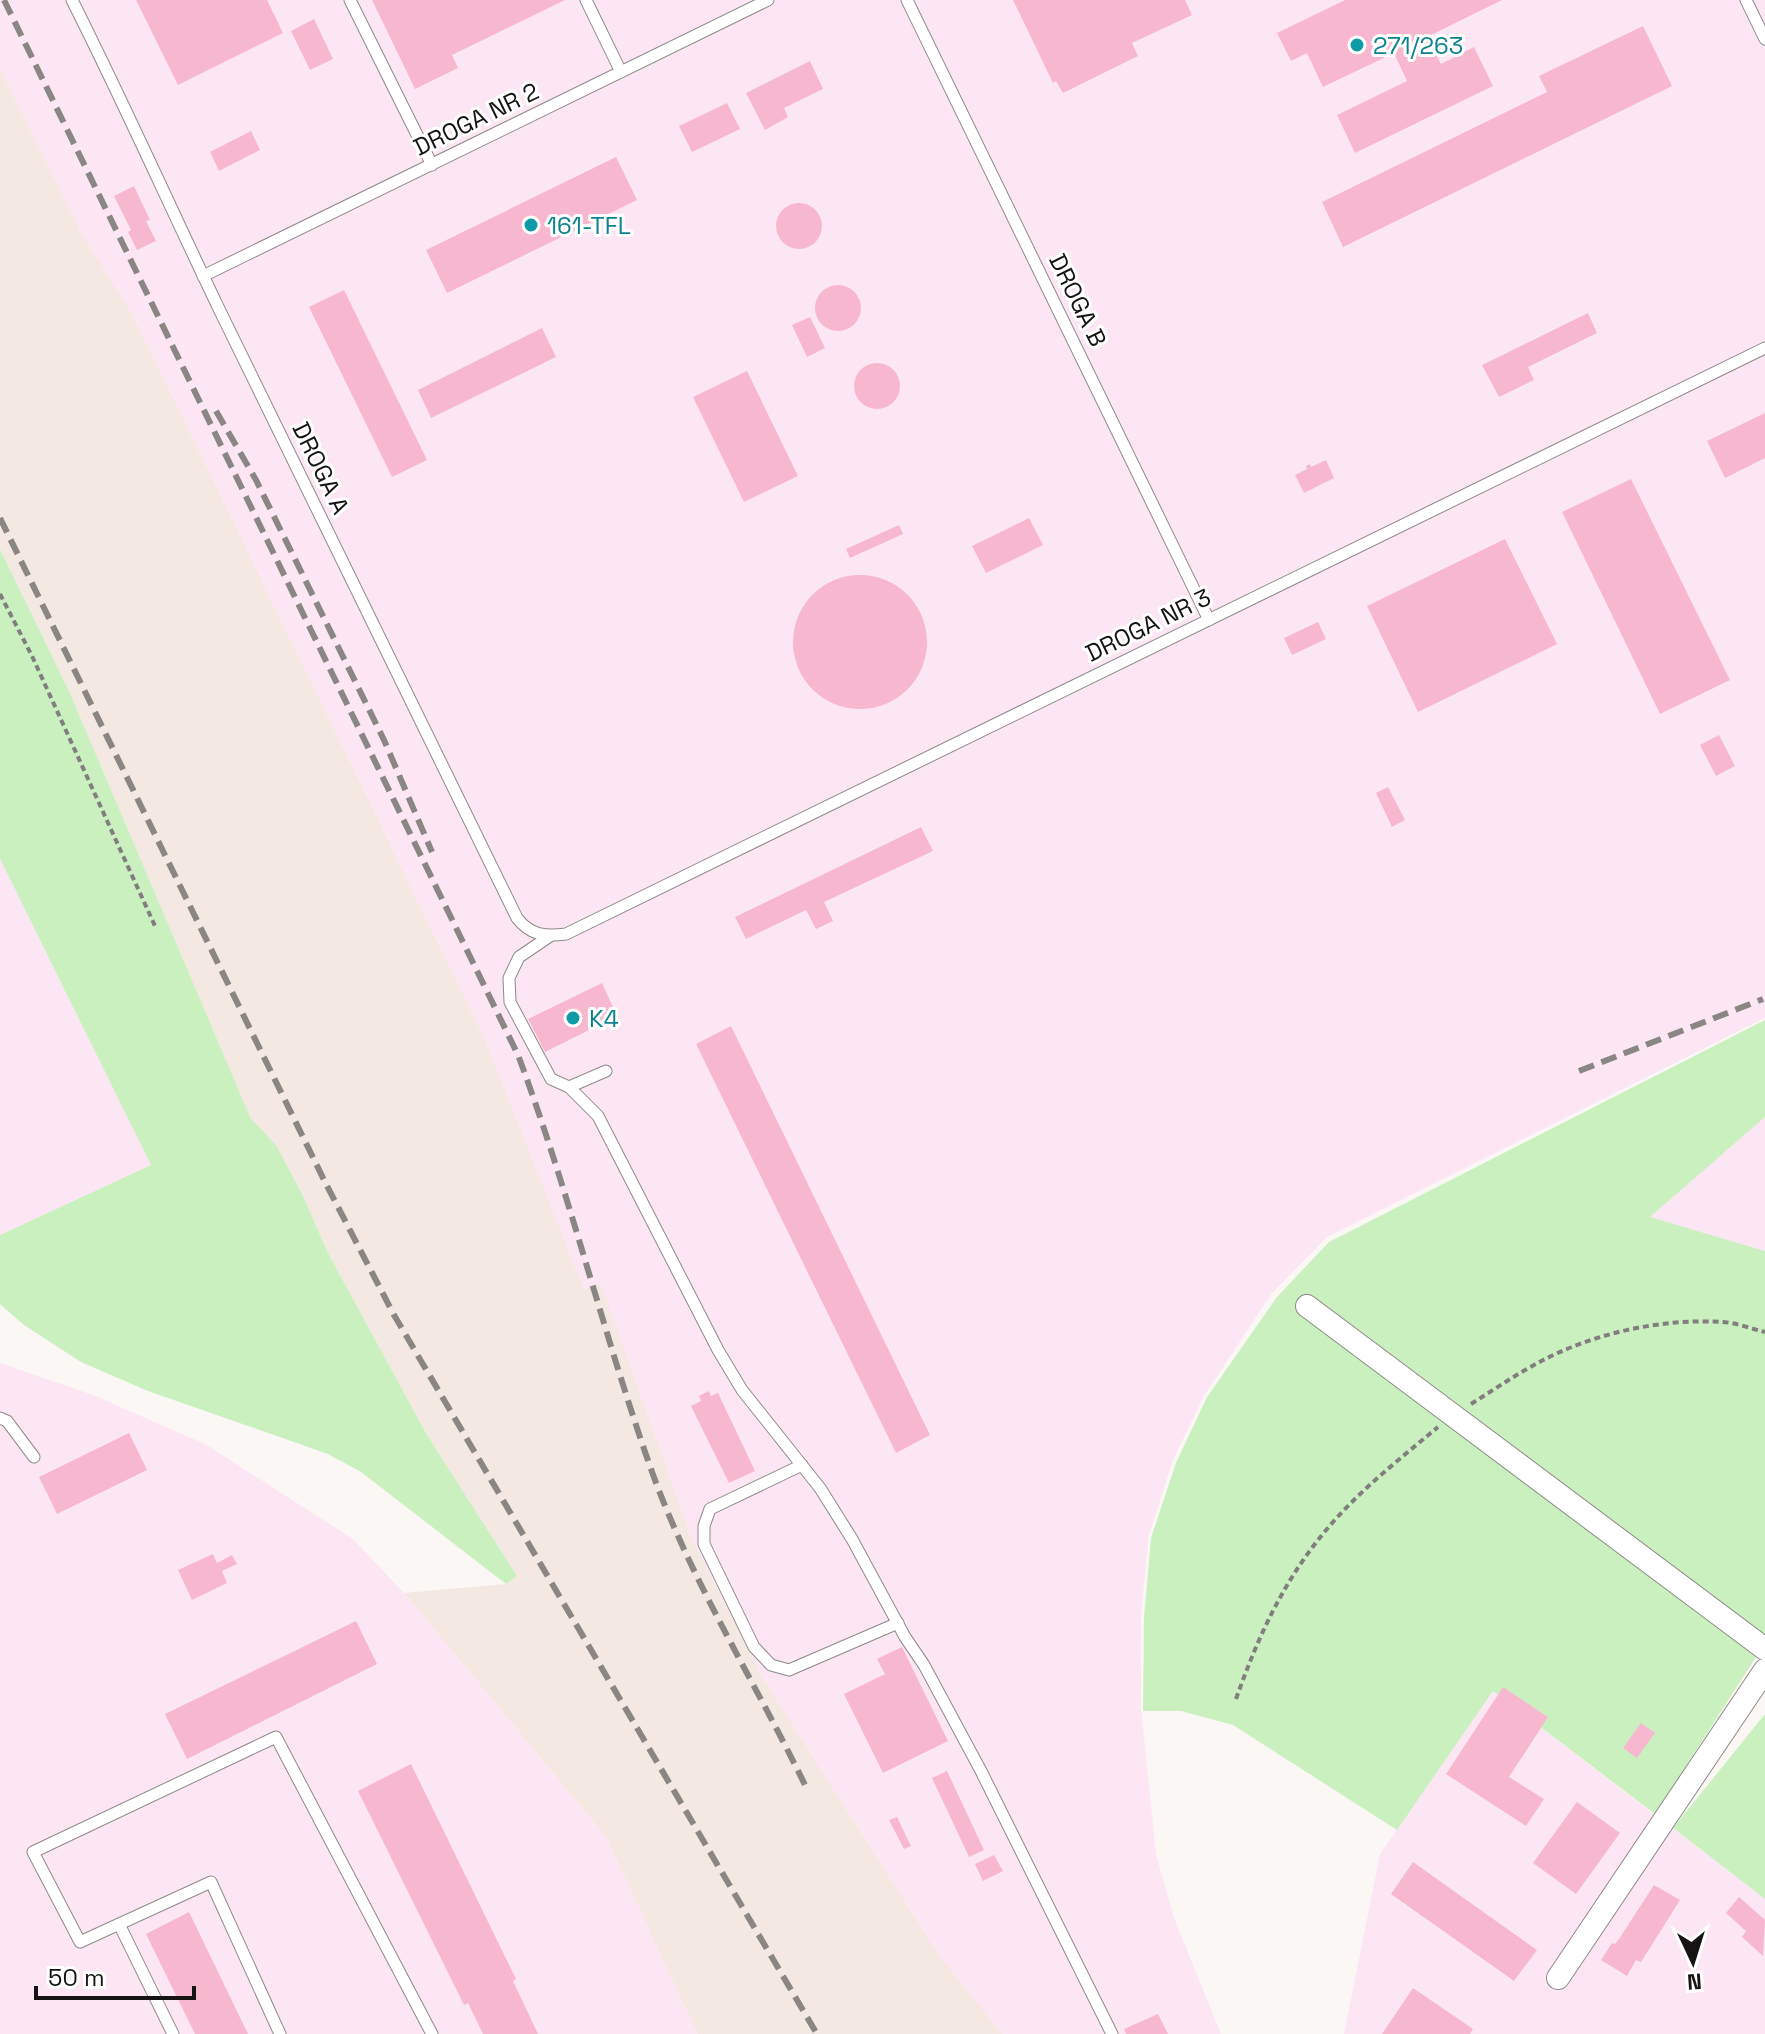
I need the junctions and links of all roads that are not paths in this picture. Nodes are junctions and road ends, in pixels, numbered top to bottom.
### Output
1 (72, 0) edge
2 (350, 0) edge
3 (586, 0) edge
4 (768, 0) edge
5 (907, 0) edge
6 (1746, 0) edge
7 (1765, 39) edge
8 (621, 72) junction
9 (432, 165) junction
10 (203, 276) junction
11 (1765, 348) edge
12 (1209, 620) junction
13 (550, 936) junction
14 (606, 1071) dead end
15 (569, 1087) junction
16 (1307, 1306) dead end
17 (0, 1418) edge
18 (34, 1457) dead end
19 (802, 1465) junction
20 (898, 1623) junction
21 (1765, 1649) edge
22 (1765, 1670) edge
23 (119, 1924) junction
24 (1558, 1978) dead end
25 (173, 2034) edge
26 (280, 2034) edge
27 (432, 2034) edge
28 (1112, 2034) edge

1 - 10 lane, DROGA A
2 - 9 lane
3 - 8 lane
4 - 8 lane, DROGA NR 2
5 - 12 lane, DROGA B
6 - 7 lane
8 - 9 lane, DROGA NR 2
9 - 10 lane, DROGA NR 2
10 - 13 lane, DROGA A
11 - 12 lane, DROGA NR 3
12 - 13 lane, DROGA NR 3
13 - 15 lane, DROGA NR 3
14 - 15 lane
15 - 19 lane, DROGA NR 3
16 - 21 street
17 - 18 lane
19 - 20 lane, DROGA NR 3
19 - 20 lane
20 - 28 lane, DROGA NR 3
22 - 24 street
23 - 25 lane
23 - 26 lane
23 - 27 lane

